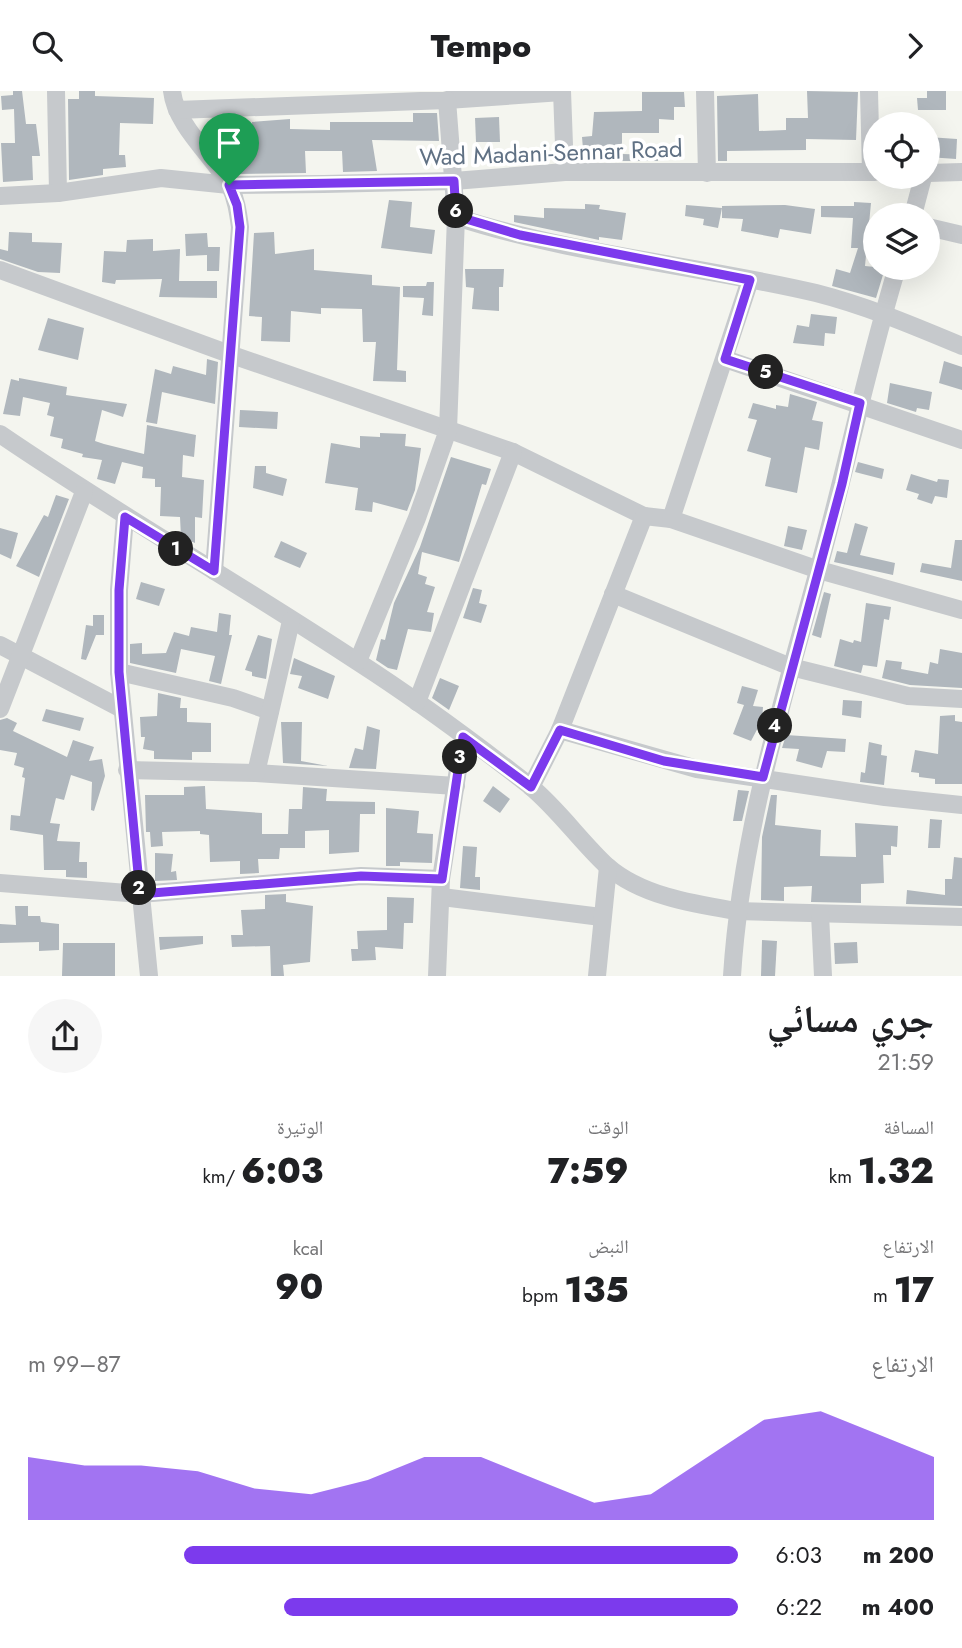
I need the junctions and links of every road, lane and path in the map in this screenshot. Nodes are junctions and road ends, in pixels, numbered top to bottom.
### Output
1 (56, 91) edge
2 (172, 91) edge
3 (562, 91) edge
4 (705, 91) edge
5 (869, 91) edge
6 (447, 100) junction
7 (177, 110) junction
8 (870, 112) edge
9 (565, 172) junction
10 (863, 172) edge
11 (962, 172) edge
12 (707, 173) junction
13 (940, 173) edge
14 (454, 181) junction
15 (229, 185) junction
16 (58, 193) junction
17 (0, 196) edge
18 (456, 216) junction
19 (940, 229) edge
20 (962, 235) edge
21 (0, 270) edge
22 (750, 280) junction
23 (894, 280) edge
24 (884, 313) junction
25 (962, 346) edge
26 (232, 355) junction
27 (725, 359) junction
28 (860, 403) junction
29 (449, 429) junction
30 (0, 434) edge
31 (962, 440) edge
32 (513, 452) junction
33 (84, 492) junction
34 (643, 516) junction
35 (125, 517) junction
36 (671, 519) junction
37 (818, 570) junction
38 (214, 571) junction
39 (613, 594) junction
40 (962, 610) edge
41 (291, 621) junction
42 (0, 645) edge
43 (19, 656) junction
44 (358, 661) junction
45 (791, 667) junction
46 (119, 672) junction
47 (962, 699) edge
48 (417, 702) junction
49 (0, 709) edge
50 (122, 709) junction
51 (270, 711) junction
52 (560, 730) junction
53 (463, 737) junction
54 (127, 770) junction
55 (256, 773) junction
56 (763, 777) junction
57 (456, 786) junction
58 (531, 787) junction
59 (962, 805) edge
60 (608, 867) junction
61 (0, 883) edge
62 (442, 888) junction
63 (140, 894) junction
64 (736, 911) junction
65 (820, 914) junction
66 (601, 917) junction
67 (962, 917) edge
68 (149, 976) edge
69 (437, 976) edge
70 (597, 976) edge
71 (732, 976) edge
72 (823, 976) edge

1 - 16 street
2 - 7 street
3 - 6 street
3 - 9 street
4 - 12 street
5 - 8 street
6 - 7 street
6 - 14 street
7 - 15 street
9 - 12 street, Wad Madani-Sennar Road
9 - 14 street, Wad Madani-Sennar Road
10 - 12 street, Wad Madani-Sennar Road
11 - 13 street
14 - 15 street, Wad Madani-Sennar Road
14 - 18 street
15 - 16 street, Wad Madani-Sennar Road
15 - 26 street
16 - 17 street, Wad Madani-Sennar Road
18 - 22 street
18 - 29 street
19 - 20 street
21 - 26 street
22 - 24 street
22 - 27 street
23 - 24 street
24 - 25 street
24 - 28 street
26 - 29 street
26 - 38 street
27 - 28 street
27 - 36 street
28 - 31 street
28 - 37 street
29 - 32 street
29 - 44 street
30 - 33 street
32 - 34 street
32 - 48 street
33 - 35 street
33 - 43 street
34 - 36 street
34 - 39 street
35 - 38 street
35 - 46 street
36 - 37 street
37 - 40 street
37 - 45 street
38 - 41 street
39 - 45 street
39 - 52 street
41 - 44 street
41 - 51 street
42 - 43 street
43 - 49 street
43 - 50 street
44 - 48 street
45 - 47 street
45 - 56 street
46 - 50 street
46 - 51 street
48 - 53 street
50 - 54 street
51 - 55 street
52 - 56 street
52 - 58 street
53 - 57 street
53 - 58 street
54 - 55 street
54 - 63 street
55 - 57 street
56 - 59 street
56 - 64 street
57 - 62 street
58 - 60 street
60 - 64 street
60 - 66 street
61 - 63 street
62 - 63 street
62 - 66 street
62 - 69 street
63 - 68 street
64 - 65 street
64 - 71 street
65 - 67 street
65 - 72 street
66 - 70 street

